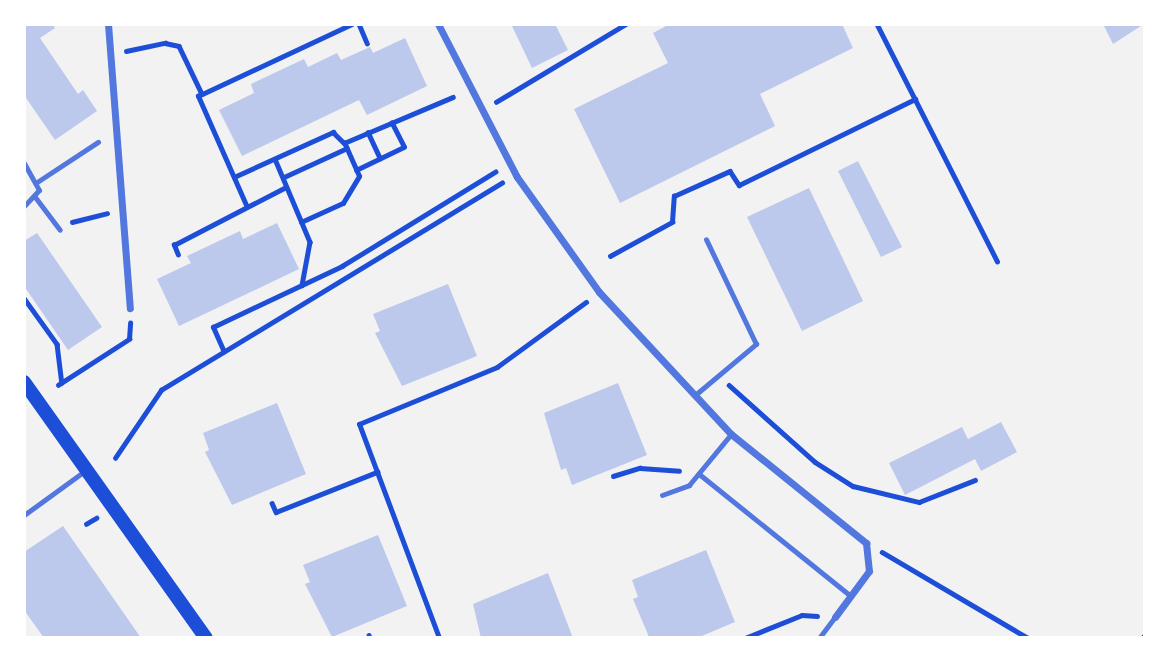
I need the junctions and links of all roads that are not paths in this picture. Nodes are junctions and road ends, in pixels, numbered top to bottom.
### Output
1 (108, 24) edge
2 (438, 24) edge
3 (97, 142) dead end
4 (24, 163) edge
5 (37, 182) junction
6 (35, 197) junction
7 (24, 206) edge
8 (60, 230) road end
9 (706, 239) dead end
10 (131, 308) road end
11 (24, 382) edge
12 (695, 395) junction
13 (731, 434) junction
14 (86, 470) junction
15 (699, 474) junction
16 (662, 495) dead end
17 (24, 515) edge
18 (851, 596) junction
19 (835, 617) joint
20 (206, 638) edge
21 (819, 638) edge

1 - 10 street
2 - 12 street
3 - 5 lane
4 - 5 lane
5 - 6 lane
6 - 7 lane
6 - 8 lane
9 - 12 lane
11 - 14 main road
12 - 13 street
13 - 15 lane
13 - 18 street
14 - 17 lane
14 - 20 main road
15 - 16 lane
15 - 18 lane
18 - 19 street
19 - 21 lane

